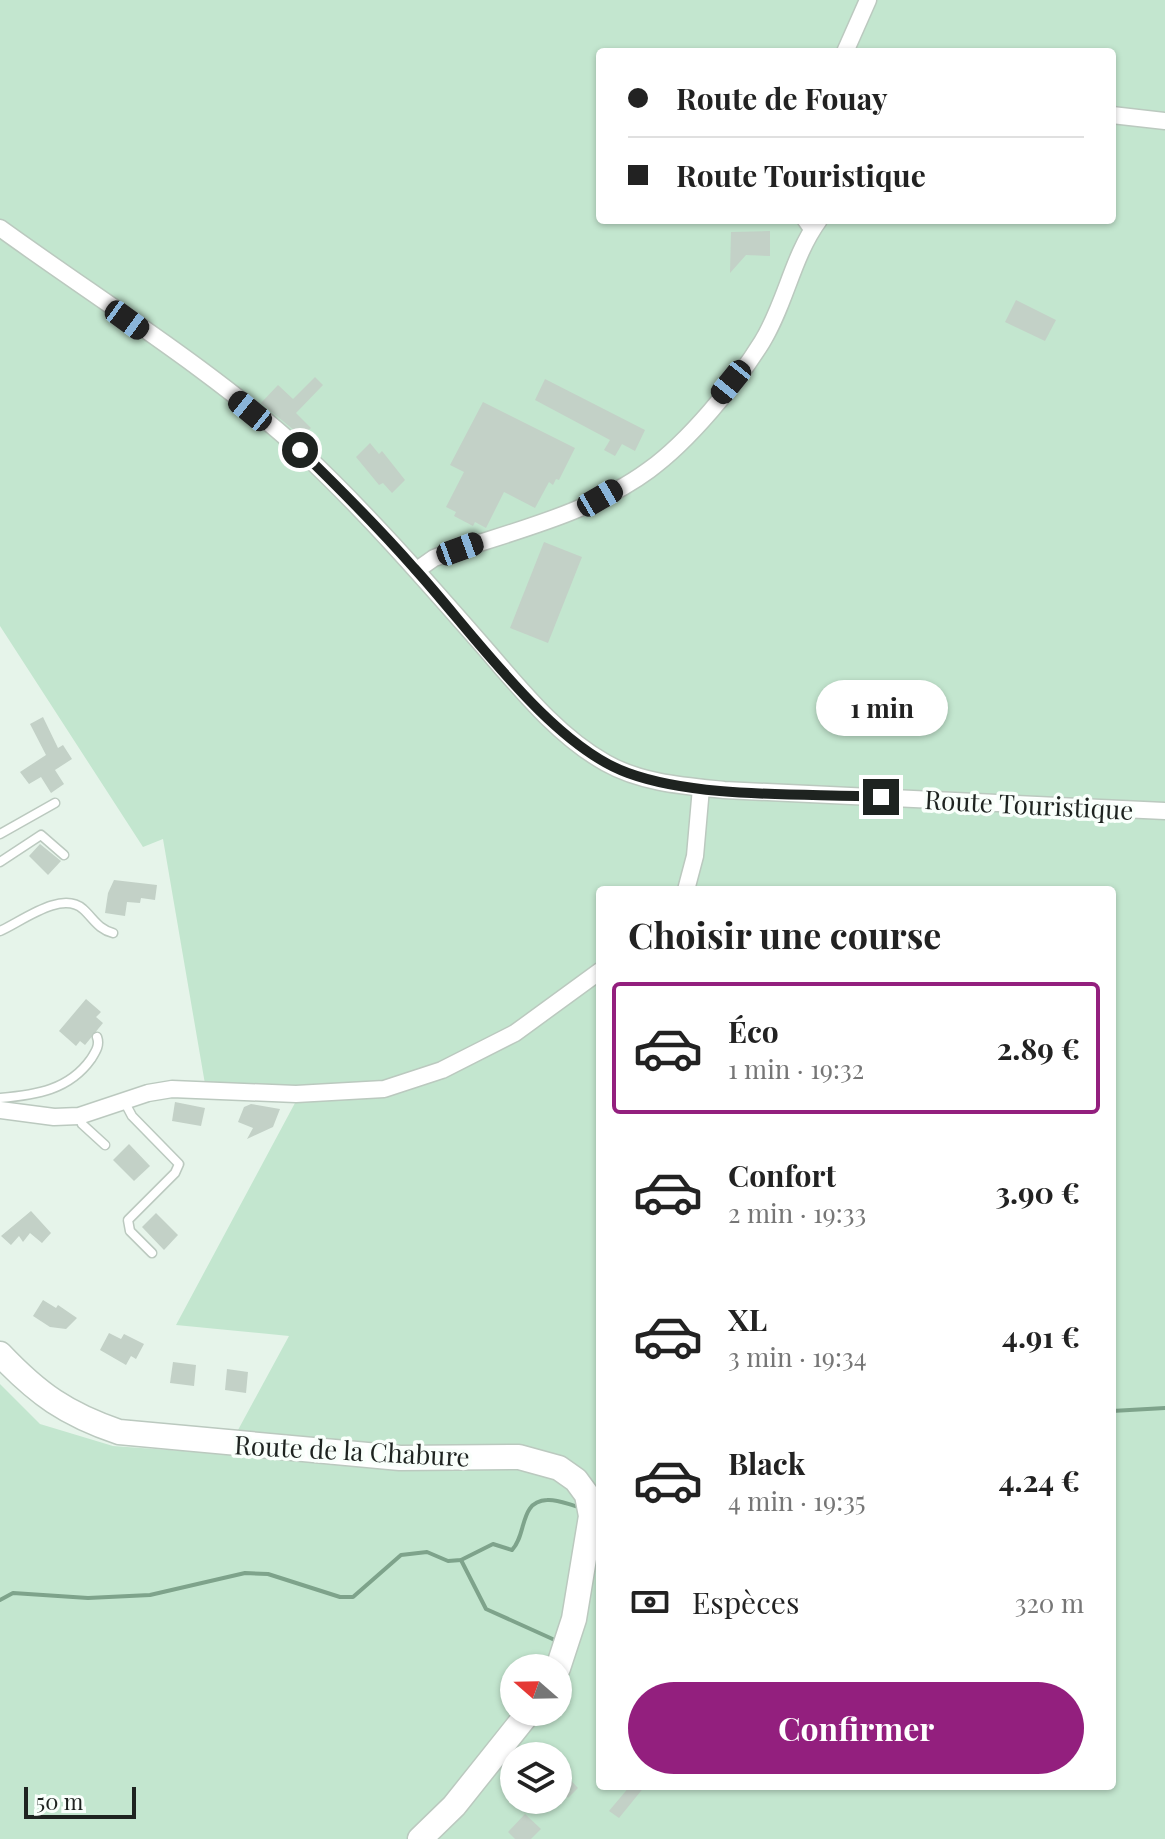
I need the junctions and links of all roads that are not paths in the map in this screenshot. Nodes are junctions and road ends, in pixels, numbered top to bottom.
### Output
1 (868, 0) edge
2 (847, 48) edge
3 (1116, 115) edge
4 (1165, 121) edge
5 (810, 224) edge
6 (0, 228) edge
7 (417, 570) junction
8 (701, 788) junction
9 (55, 803) dead end
10 (1165, 811) edge
11 (0, 834) edge
12 (64, 855) dead end
13 (0, 862) edge
14 (687, 886) edge
15 (0, 931) edge
16 (113, 933) dead end
17 (596, 974) edge
18 (97, 1037) dead end
19 (0, 1098) edge
20 (123, 1101) junction
21 (0, 1110) edge
22 (79, 1116) junction
23 (105, 1145) dead end
24 (152, 1253) dead end
25 (0, 1354) edge
26 (563, 1654) edge
27 (518, 1726) edge
28 (420, 1839) edge

1 - 2 street
3 - 4 street
5 - 7 street
6 - 7 street, Route Touristique
7 - 8 street, Route Touristique
8 - 10 street, Route Touristique
8 - 14 street
9 - 11 lane
12 - 13 lane
15 - 16 lane
17 - 20 street
18 - 19 lane
20 - 22 street
20 - 24 lane
21 - 22 street
22 - 23 lane
25 - 26 main road, Route de la Chabure
27 - 28 main road

